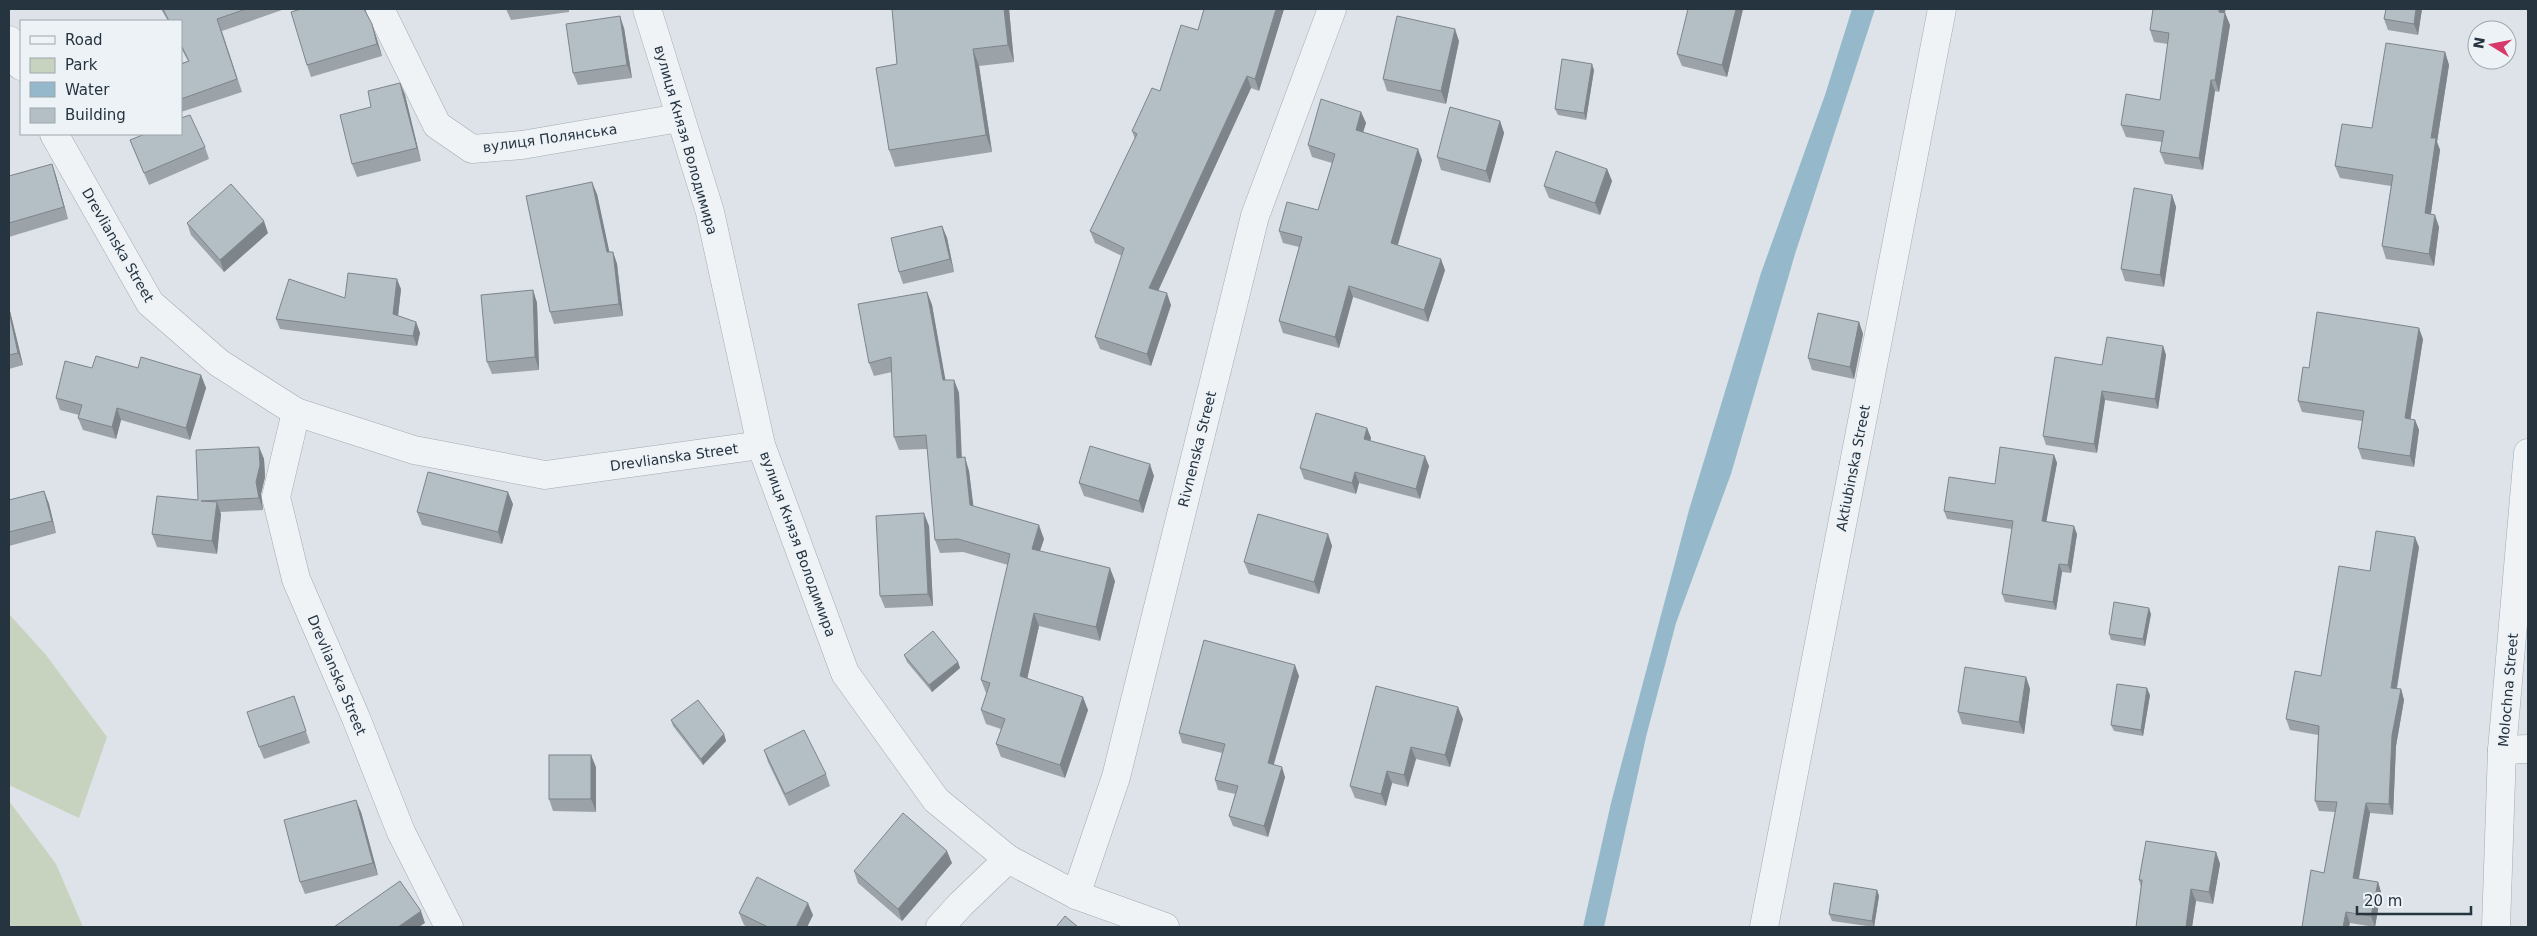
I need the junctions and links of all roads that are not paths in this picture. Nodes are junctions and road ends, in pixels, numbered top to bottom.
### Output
1 (380, 9) edge
2 (647, 9) edge
3 (1332, 9) edge
4 (1942, 9) edge
5 (9, 40) edge
6 (20, 64) edge
7 (679, 118) junction
8 (55, 135) edge
9 (296, 412) junction
10 (761, 445) junction
11 (2528, 453) edge
12 (2515, 749) edge
13 (1008, 859) junction
14 (1076, 894) junction
15 (449, 927) edge
16 (940, 927) edge
17 (1165, 927) edge
18 (1764, 927) edge
19 (2496, 927) edge

1 - 7 street, вулиця Полянська
2 - 7 street, вулиця Князя Володимира
3 - 14 street, Rivnenska Street
4 - 18 street, Aktiubinska Street
5 - 6 street
7 - 10 street, вулиця Князя Володимира
8 - 9 street, Drevlianska Street
9 - 10 street, Drevlianska Street
9 - 15 street, Drevlianska Street
10 - 13 street, вулиця Князя Володимира
11 - 12 street, Molochna Street
12 - 19 street, Molochna Street
13 - 14 street, вулиця Князя Володимира
13 - 16 street
14 - 17 street, вулиця Князя Володимира

